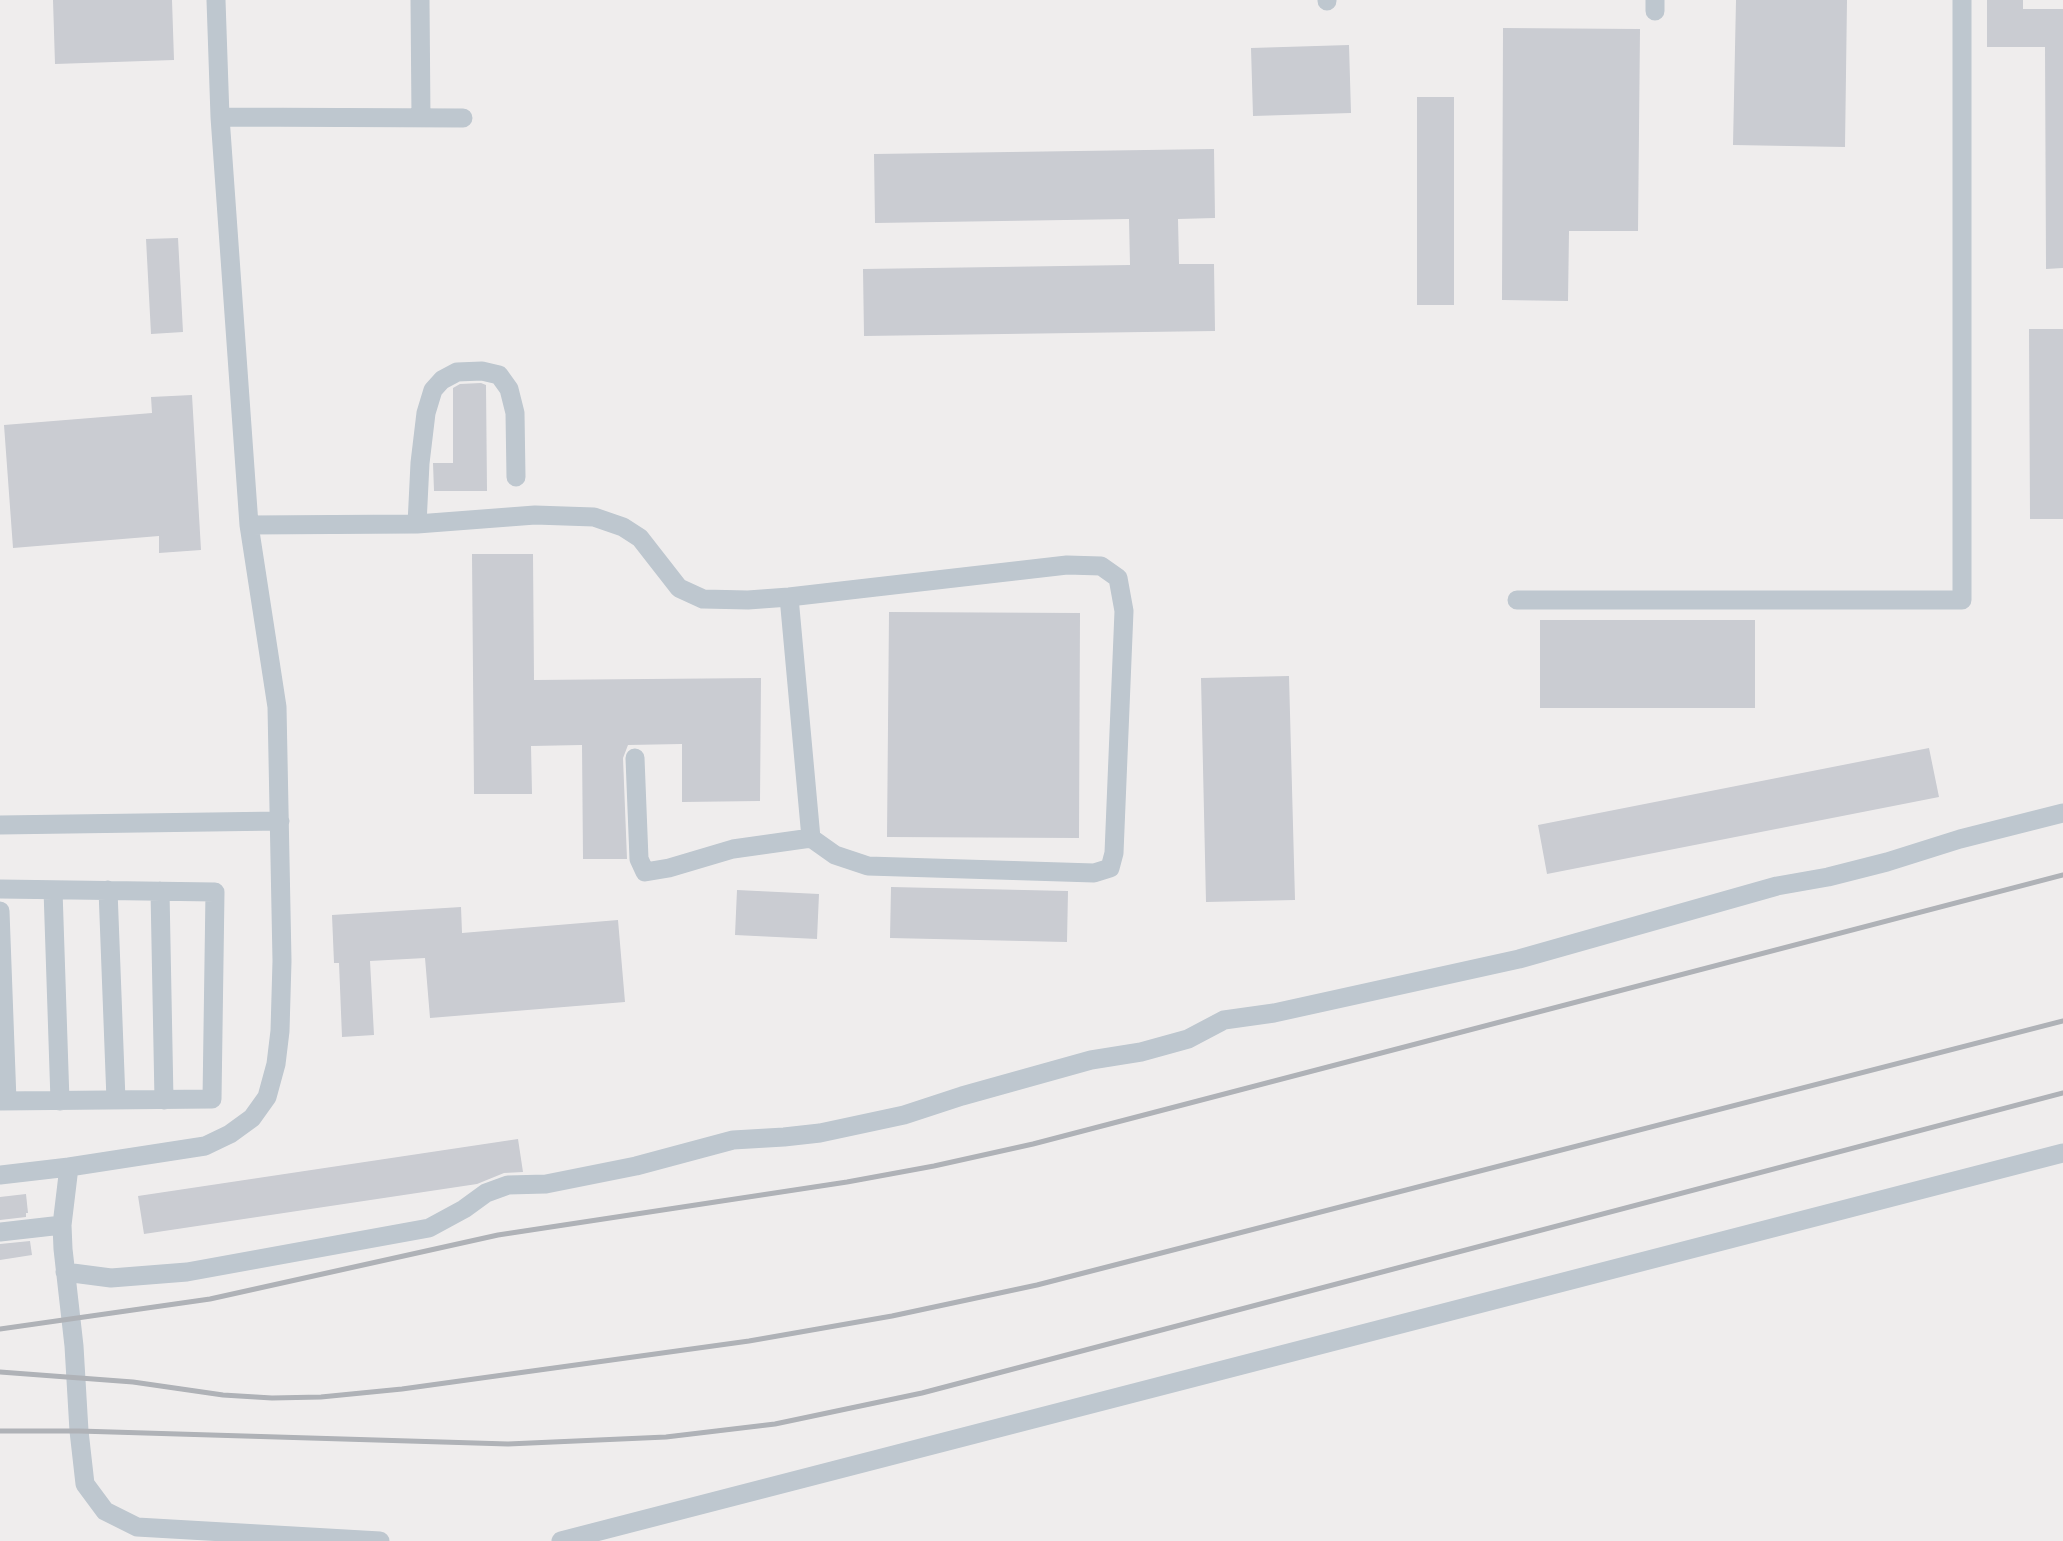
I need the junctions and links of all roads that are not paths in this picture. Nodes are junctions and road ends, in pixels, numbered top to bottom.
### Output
1 (216, 0) edge
2 (420, 0) edge
3 (1962, 0) edge
4 (220, 117) junction
5 (421, 118) junction
6 (463, 118) dead end
7 (516, 477) dead end
8 (417, 524) junction
9 (249, 525) junction
10 (789, 597) junction
11 (1517, 600) dead end
12 (635, 758) dead end
13 (2063, 813) edge
14 (280, 821) junction
15 (0, 825) edge
16 (811, 838) junction
17 (0, 889) edge
18 (53, 890) junction
19 (108, 890) junction
20 (160, 891) junction
21 (0, 911) edge
22 (116, 1100) junction
23 (164, 1100) junction
24 (3, 1101) edge
25 (60, 1101) junction
26 (2063, 1153) edge
27 (69, 1167) junction
28 (0, 1175) edge
29 (62, 1226) junction
30 (0, 1232) edge
31 (65, 1272) junction
32 (380, 1541) edge
33 (561, 1541) edge

1 - 4 street
2 - 5 street
3 - 11 street
4 - 5 street
4 - 9 street
5 - 6 street
7 - 8 street
8 - 9 street
8 - 10 street
9 - 14 street
10 - 16 street
10 - 16 street
12 - 16 street
13 - 31 street
14 - 15 street
14 - 27 street
17 - 18 street
18 - 19 street
18 - 25 street
19 - 20 street
19 - 22 street
20 - 23 street
20 - 23 street
21 - 24 street
22 - 23 street
22 - 25 street
24 - 25 street
26 - 33 street
27 - 28 street
27 - 29 street
29 - 30 street
29 - 31 street
31 - 32 street

